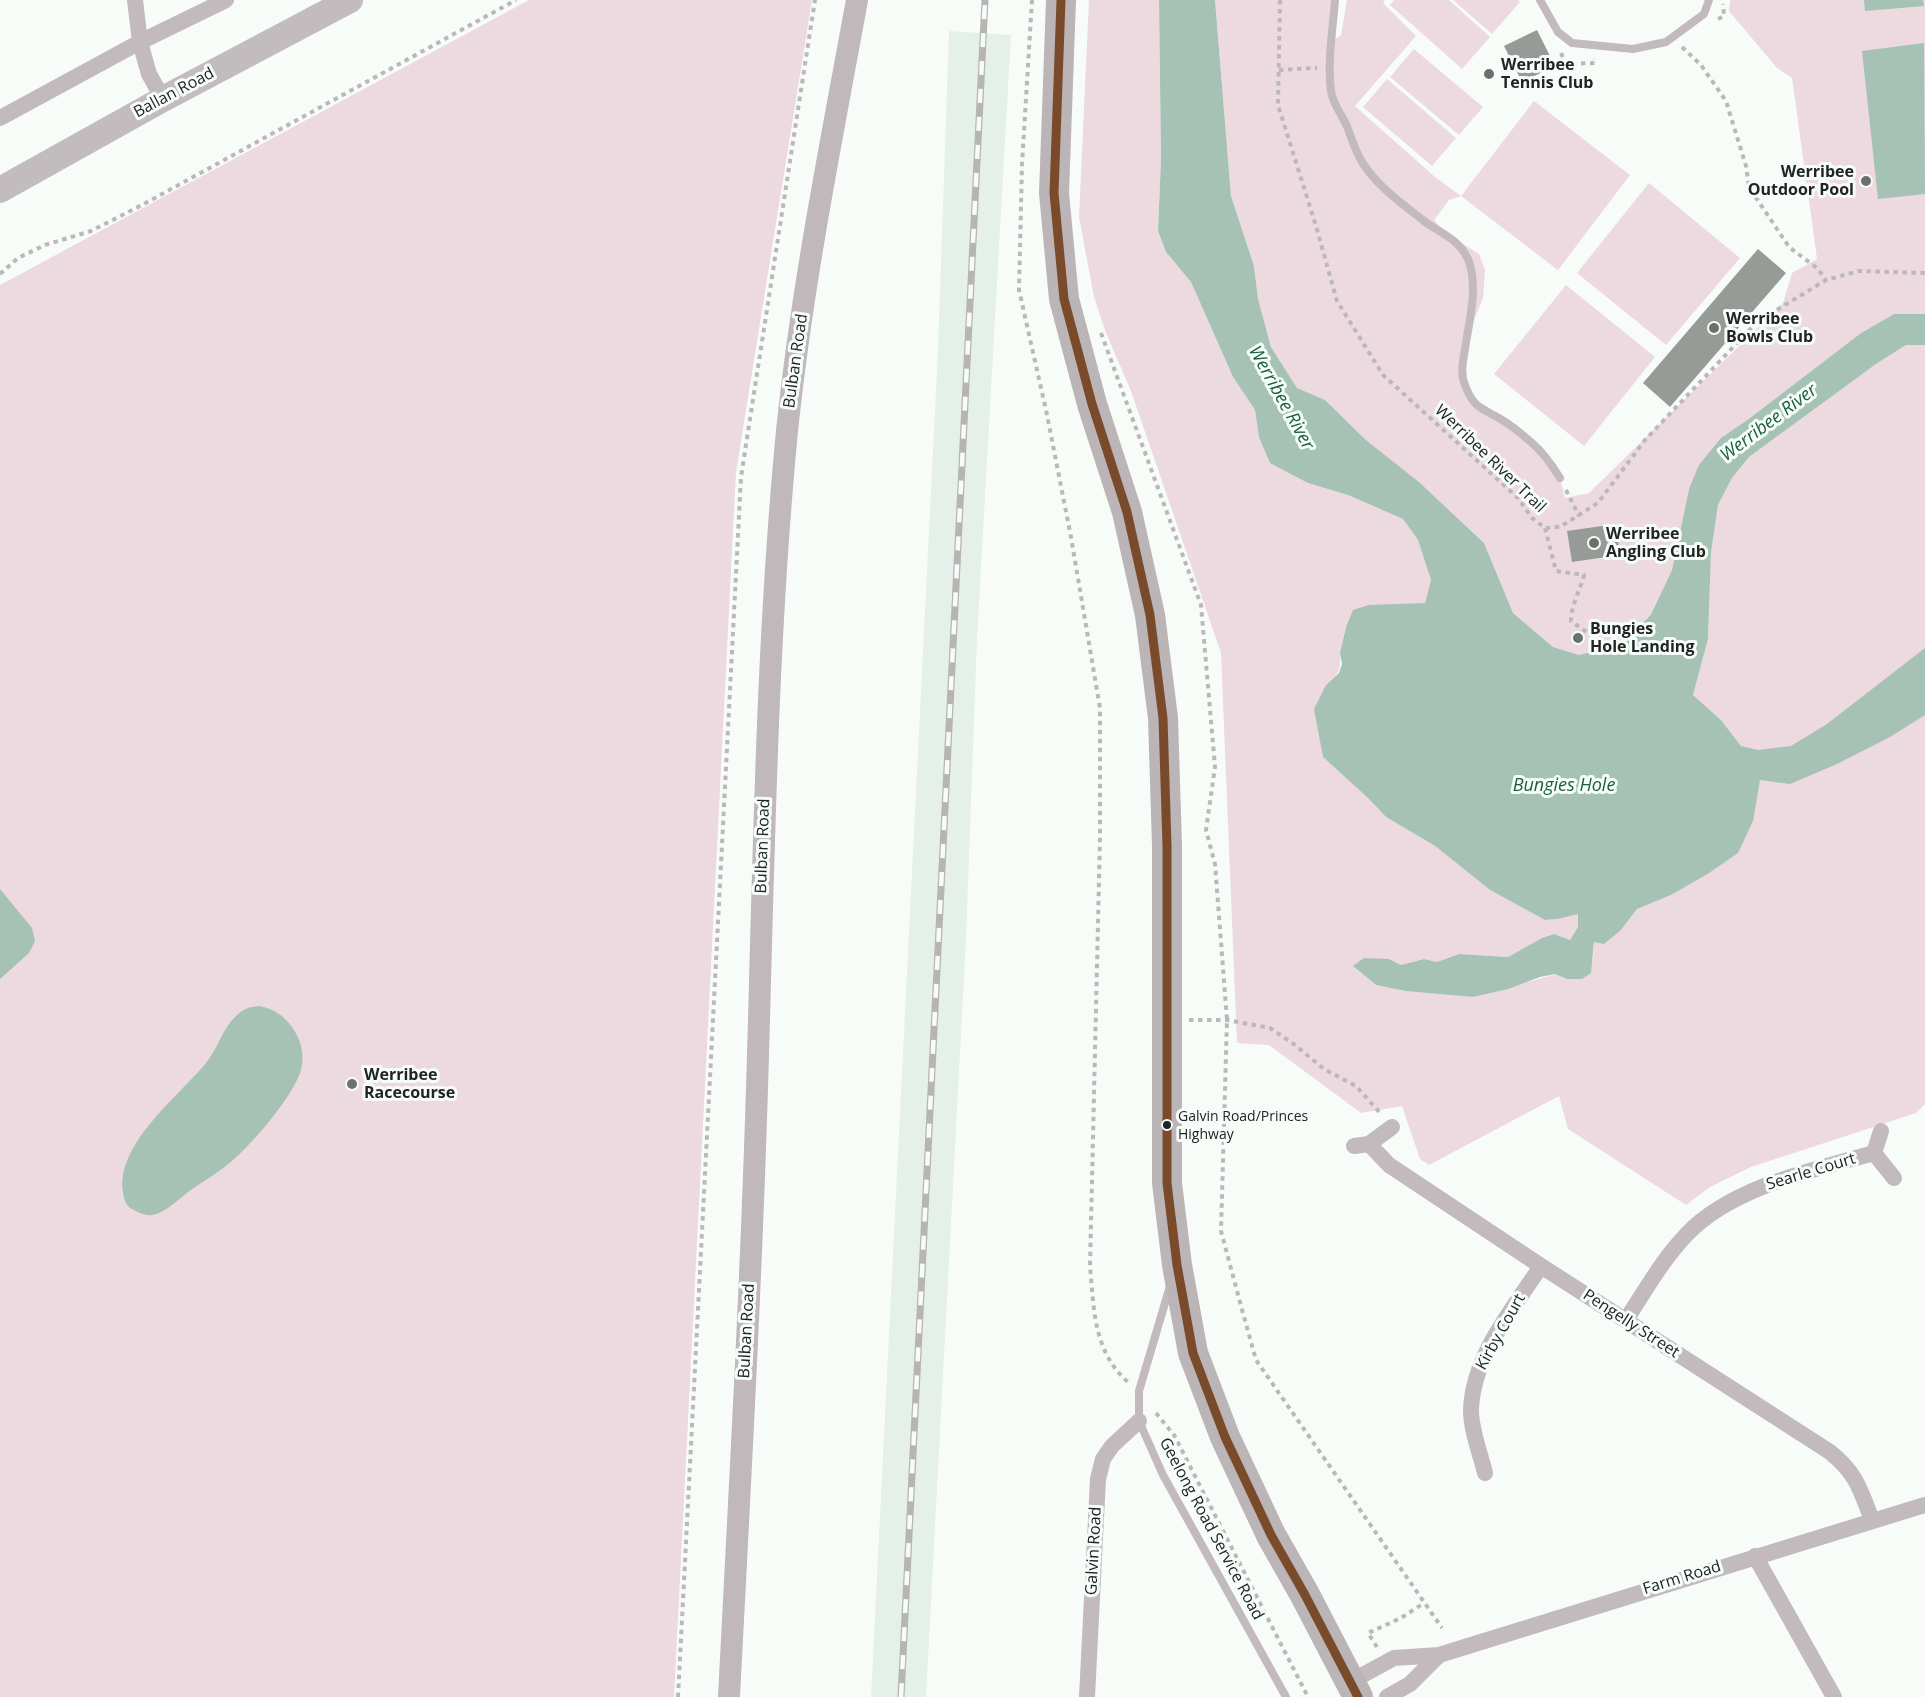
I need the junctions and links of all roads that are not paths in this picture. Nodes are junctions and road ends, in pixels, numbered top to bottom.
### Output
1 (135, 0) edge
2 (226, 0) edge
3 (350, 0) edge
4 (857, 0) edge
5 (1061, 0) edge
6 (1335, 0) edge
7 (1540, 0) edge
8 (1709, 0) edge
9 (140, 42) junction
10 (164, 99) junction
11 (0, 118) edge
12 (0, 190) edge
13 (1560, 478) road end
14 (1392, 1126) road end
15 (1881, 1131) dead end
16 (1874, 1153) junction
17 (1893, 1178) dead end
18 (1177, 1265) junction
19 (1540, 1266) junction
20 (1626, 1320) junction
21 (1139, 1421) junction
22 (1485, 1473) dead end
23 (1925, 1505) edge
24 (1872, 1520) junction
25 (1755, 1556) junction
26 (1439, 1654) junction
27 (1354, 1689) edge
28 (729, 1697) edge
29 (1087, 1697) edge
30 (1286, 1697) edge
31 (1387, 1697) edge
32 (1834, 1697) edge

1 - 9 street
2 - 9 street
3 - 10 main road, Ballan Road
4 - 28 street, Bulban Road
5 - 18 highway
6 - 13 lane
7 - 8 lane
9 - 10 street
9 - 11 street
10 - 12 main road, Ballan Road
14 - 19 street, Pengelly Street
15 - 16 street, Searle Court
16 - 17 street, Searle Court
16 - 20 street, Searle Court
18 - 21 lane, Geelong Road Service Road
18 - 27 highway
19 - 20 street, Pengelly Street
19 - 22 street, Kirby Court
20 - 24 street, Pengelly Street
21 - 29 street, Galvin Road
21 - 30 lane, Geelong Road Service Road
23 - 24 street, Farm Road
24 - 25 street, Farm Road
25 - 26 street, Farm Road
25 - 32 street
26 - 27 street, Farm Road
26 - 31 street, Farm Road

